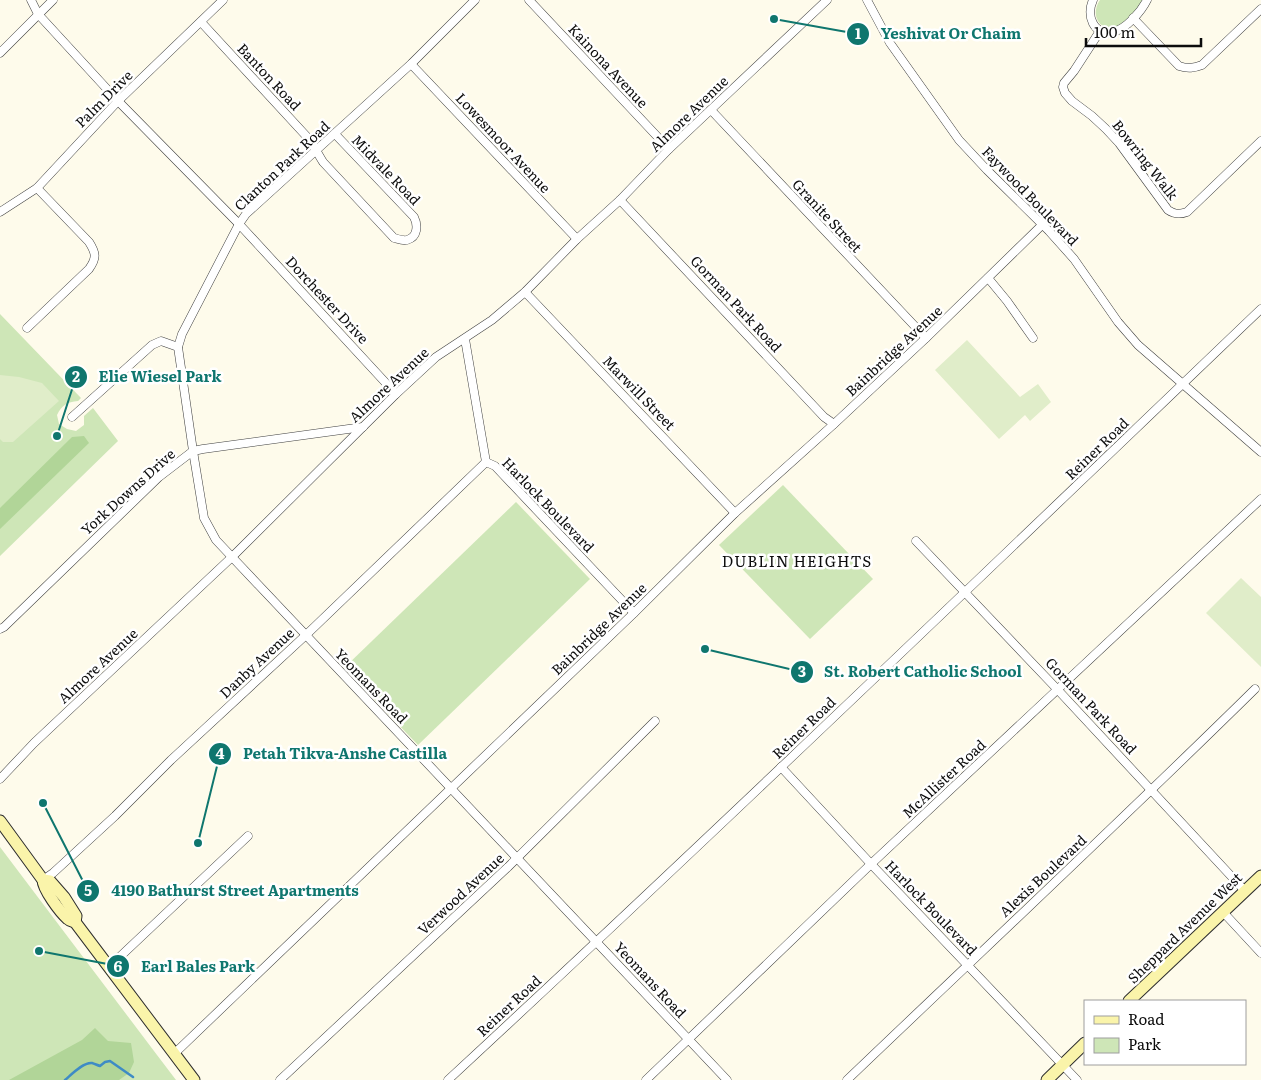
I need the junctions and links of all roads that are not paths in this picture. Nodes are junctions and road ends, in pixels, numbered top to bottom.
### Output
1 (31, 0) edge
2 (54, 0) edge
3 (223, 0) edge
4 (475, 0) edge
5 (529, 0) edge
6 (826, 0) edge
7 (867, 0) edge
8 (1093, 0) edge
9 (1147, 0) edge
10 (1261, 9) edge
11 (38, 14) junction
12 (1133, 18) junction
13 (200, 22) junction
14 (1100, 31) junction
15 (0, 53) edge
16 (411, 64) junction
17 (118, 101) junction
18 (711, 110) junction
19 (335, 134) junction
20 (1261, 141) edge
21 (669, 149) junction
22 (317, 150) junction
23 (36, 188) junction
24 (620, 200) junction
25 (0, 212) edge
26 (239, 224) junction
27 (1043, 224) junction
28 (577, 239) junction
29 (988, 278) junction
30 (525, 292) junction
31 (1261, 309) edge
32 (27, 328) dead end
33 (926, 338) junction
34 (1033, 338) dead end
35 (465, 339) junction
36 (178, 347) junction
37 (1182, 384) junction
38 (396, 394) junction
39 (72, 417) dead end
40 (834, 424) junction
41 (363, 427) junction
42 (193, 451) junction
43 (1261, 452) edge
44 (486, 462) junction
45 (1261, 499) edge
46 (735, 513) junction
47 (916, 541) dead end
48 (232, 557) junction
49 (965, 592) junction
50 (634, 613) junction
51 (0, 629) edge
52 (306, 635) junction
53 (1057, 689) junction
54 (1255, 689) dead end
55 (655, 721) dead end
56 (781, 767) junction
57 (0, 779) edge
58 (452, 789) junction
59 (1152, 790) junction
60 (0, 821) edge
61 (248, 836) dead end
62 (517, 858) junction
63 (871, 864) junction
64 (1261, 876) edge
65 (43, 880) junction
66 (1245, 891) junction
67 (1223, 912) junction
68 (597, 942) junction
69 (1261, 953) edge
70 (968, 964) junction
71 (109, 967) junction
72 (1130, 1000) edge
73 (689, 1039) junction
74 (1084, 1044) edge
75 (175, 1053) junction
76 (1063, 1065) junction
77 (194, 1080) edge
78 (280, 1080) edge
79 (448, 1080) edge
80 (646, 1080) edge
81 (727, 1080) edge
82 (847, 1080) edge
83 (1047, 1080) edge
84 (1077, 1080) edge

1 - 11 street, Dorchester Drive
2 - 11 street
3 - 13 street, Palm Drive
4 - 16 street, Clanton Park Road
5 - 21 street, Kainona Avenue
6 - 18 street, Almore Avenue
7 - 27 street, Faywood Boulevard
8 - 14 street
9 - 12 street
10 - 12 street
11 - 15 street
11 - 17 street, Dorchester Drive
12 - 14 street
13 - 17 street, Palm Drive
13 - 22 street, Banton Road
14 - 20 street, Bowring Walk
16 - 19 street, Clanton Park Road
16 - 28 street, Lowesmoor Avenue
17 - 23 street, Palm Drive
17 - 26 street, Dorchester Drive
18 - 21 street, Almore Avenue
18 - 33 street, Granite Street
19 - 22 street, Clanton Park Road
19 - 22 street, Midvale Road
21 - 24 street, Almore Avenue
22 - 26 street, Clanton Park Road
23 - 25 street, Palm Drive
23 - 32 street
24 - 28 street, Almore Avenue
24 - 40 street, Gorman Park Road
26 - 36 street, Clanton Park Road
26 - 38 street, Dorchester Drive
27 - 29 street, Bainbridge Avenue
27 - 37 street, Faywood Boulevard
28 - 30 street, Almore Avenue
29 - 33 street, Bainbridge Avenue
29 - 34 street
30 - 35 street, Almore Avenue
30 - 46 street, Marwill Street
31 - 37 street, Reiner Road
33 - 40 street, Bainbridge Avenue
35 - 38 street, Almore Avenue
35 - 44 street, Harlock Boulevard
36 - 39 street
36 - 42 street, Yeomans Road
37 - 43 street, Faywood Boulevard
37 - 49 street, Reiner Road
38 - 41 street, Almore Avenue
40 - 46 street, Bainbridge Avenue
41 - 42 street, York Downs Drive
41 - 48 street, Almore Avenue
42 - 48 street, Yeomans Road
42 - 51 street, York Downs Drive
44 - 50 street, Harlock Boulevard
44 - 52 street, Danby Avenue
45 - 53 street, McAllister Road
46 - 50 street, Bainbridge Avenue
47 - 49 street, Gorman Park Road
48 - 52 street, Yeomans Road
48 - 57 street, Almore Avenue
49 - 53 street, Gorman Park Road
49 - 56 street, Reiner Road
50 - 58 street, Bainbridge Avenue
52 - 58 street, Yeomans Road
52 - 65 street, Danby Avenue
53 - 59 street, Gorman Park Road
53 - 63 street, McAllister Road
54 - 59 street, Alexis Boulevard
55 - 62 street, Verwood Avenue
56 - 63 street, Harlock Boulevard
56 - 68 street, Reiner Road
58 - 62 street, Yeomans Road
58 - 75 street, Bainbridge Avenue
59 - 66 street, Gorman Park Road
59 - 70 street, Alexis Boulevard
60 - 65 main road
61 - 71 street
62 - 68 street, Yeomans Road
62 - 78 street, Verwood Avenue
63 - 70 street, Harlock Boulevard
63 - 73 street, McAllister Road
64 - 66 main road, Sheppard Avenue West
65 - 71 main road
66 - 67 main road, Sheppard Avenue West
67 - 69 street
67 - 72 main road, Sheppard Avenue West
68 - 73 street, Yeomans Road
68 - 79 street, Reiner Road
70 - 76 street, Harlock Boulevard
70 - 82 street, Alexis Boulevard
71 - 75 main road
73 - 80 street, McAllister Road
73 - 81 street, Yeomans Road
74 - 76 main road
75 - 77 main road
76 - 83 main road
76 - 84 street, Harlock Boulevard

